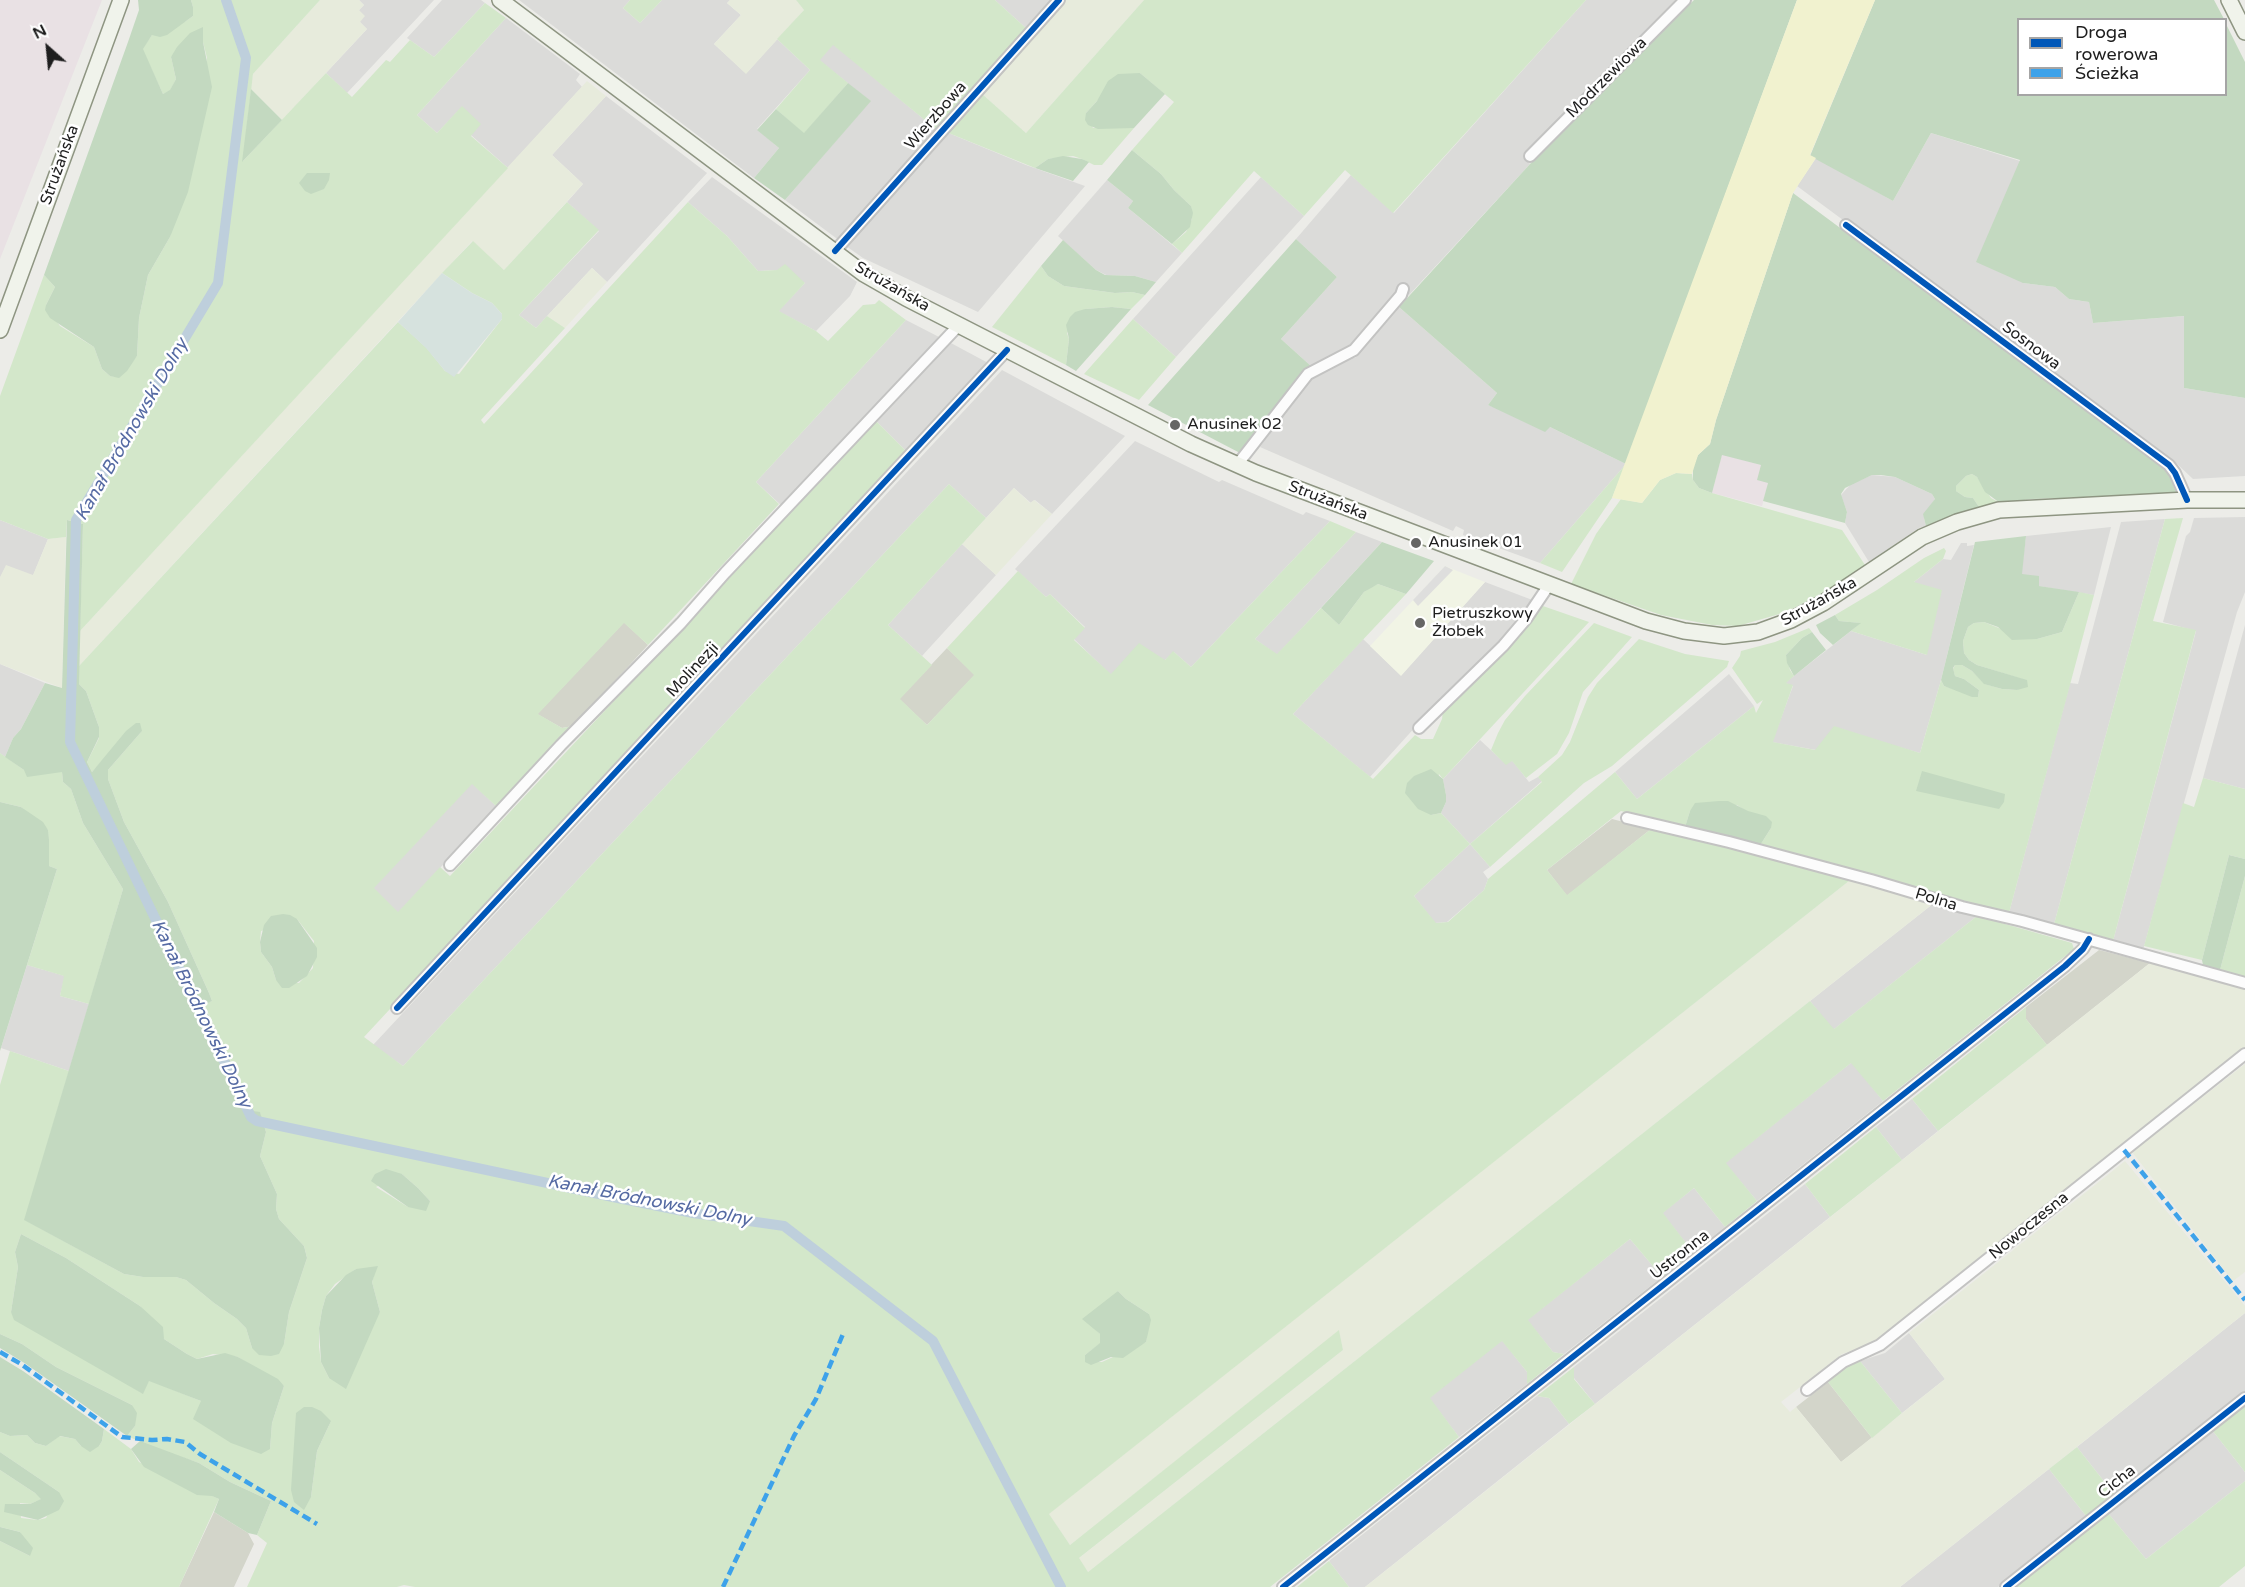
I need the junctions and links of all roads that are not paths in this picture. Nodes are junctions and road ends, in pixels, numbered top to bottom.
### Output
1 (121, 0) edge
2 (500, 0) edge
3 (1059, 0) edge
4 (1685, 0) edge
5 (2230, 0) edge
6 (2245, 32) edge
7 (1530, 156) dead end
8 (1846, 225) dead end
9 (835, 251) junction
10 (1403, 289) dead end
11 (959, 325) junction
12 (0, 330) edge
13 (1007, 350) junction
14 (1237, 465) junction
15 (2187, 500) junction
16 (2245, 500) edge
17 (1549, 585) junction
18 (1419, 728) dead end
19 (1627, 818) dead end
20 (450, 865) dead end
21 (2089, 939) junction
22 (2245, 983) edge
23 (397, 1008) dead end
24 (2245, 1054) edge
25 (1807, 1390) dead end
26 (2245, 1398) edge
27 (1283, 1587) edge
28 (2006, 1587) edge

1 - 12 main road, Strużańska
2 - 9 main road, Strużańska
3 - 9 street, Wierzbowa
4 - 7 street, Modrzewiowa
5 - 6 main road
8 - 15 street, Sosnowa
9 - 11 main road, Strużańska
10 - 14 street
11 - 13 main road, Strużańska
11 - 20 street
13 - 14 main road, Strużańska
13 - 23 street, Molinezji
14 - 17 main road, Strużańska
15 - 16 main road, Strużańska
15 - 17 main road, Strużańska
17 - 18 street
19 - 21 street, Polna
21 - 22 street, Polna
21 - 27 street, Ustronna
24 - 25 street, Nowoczesna
26 - 28 street, Cicha

